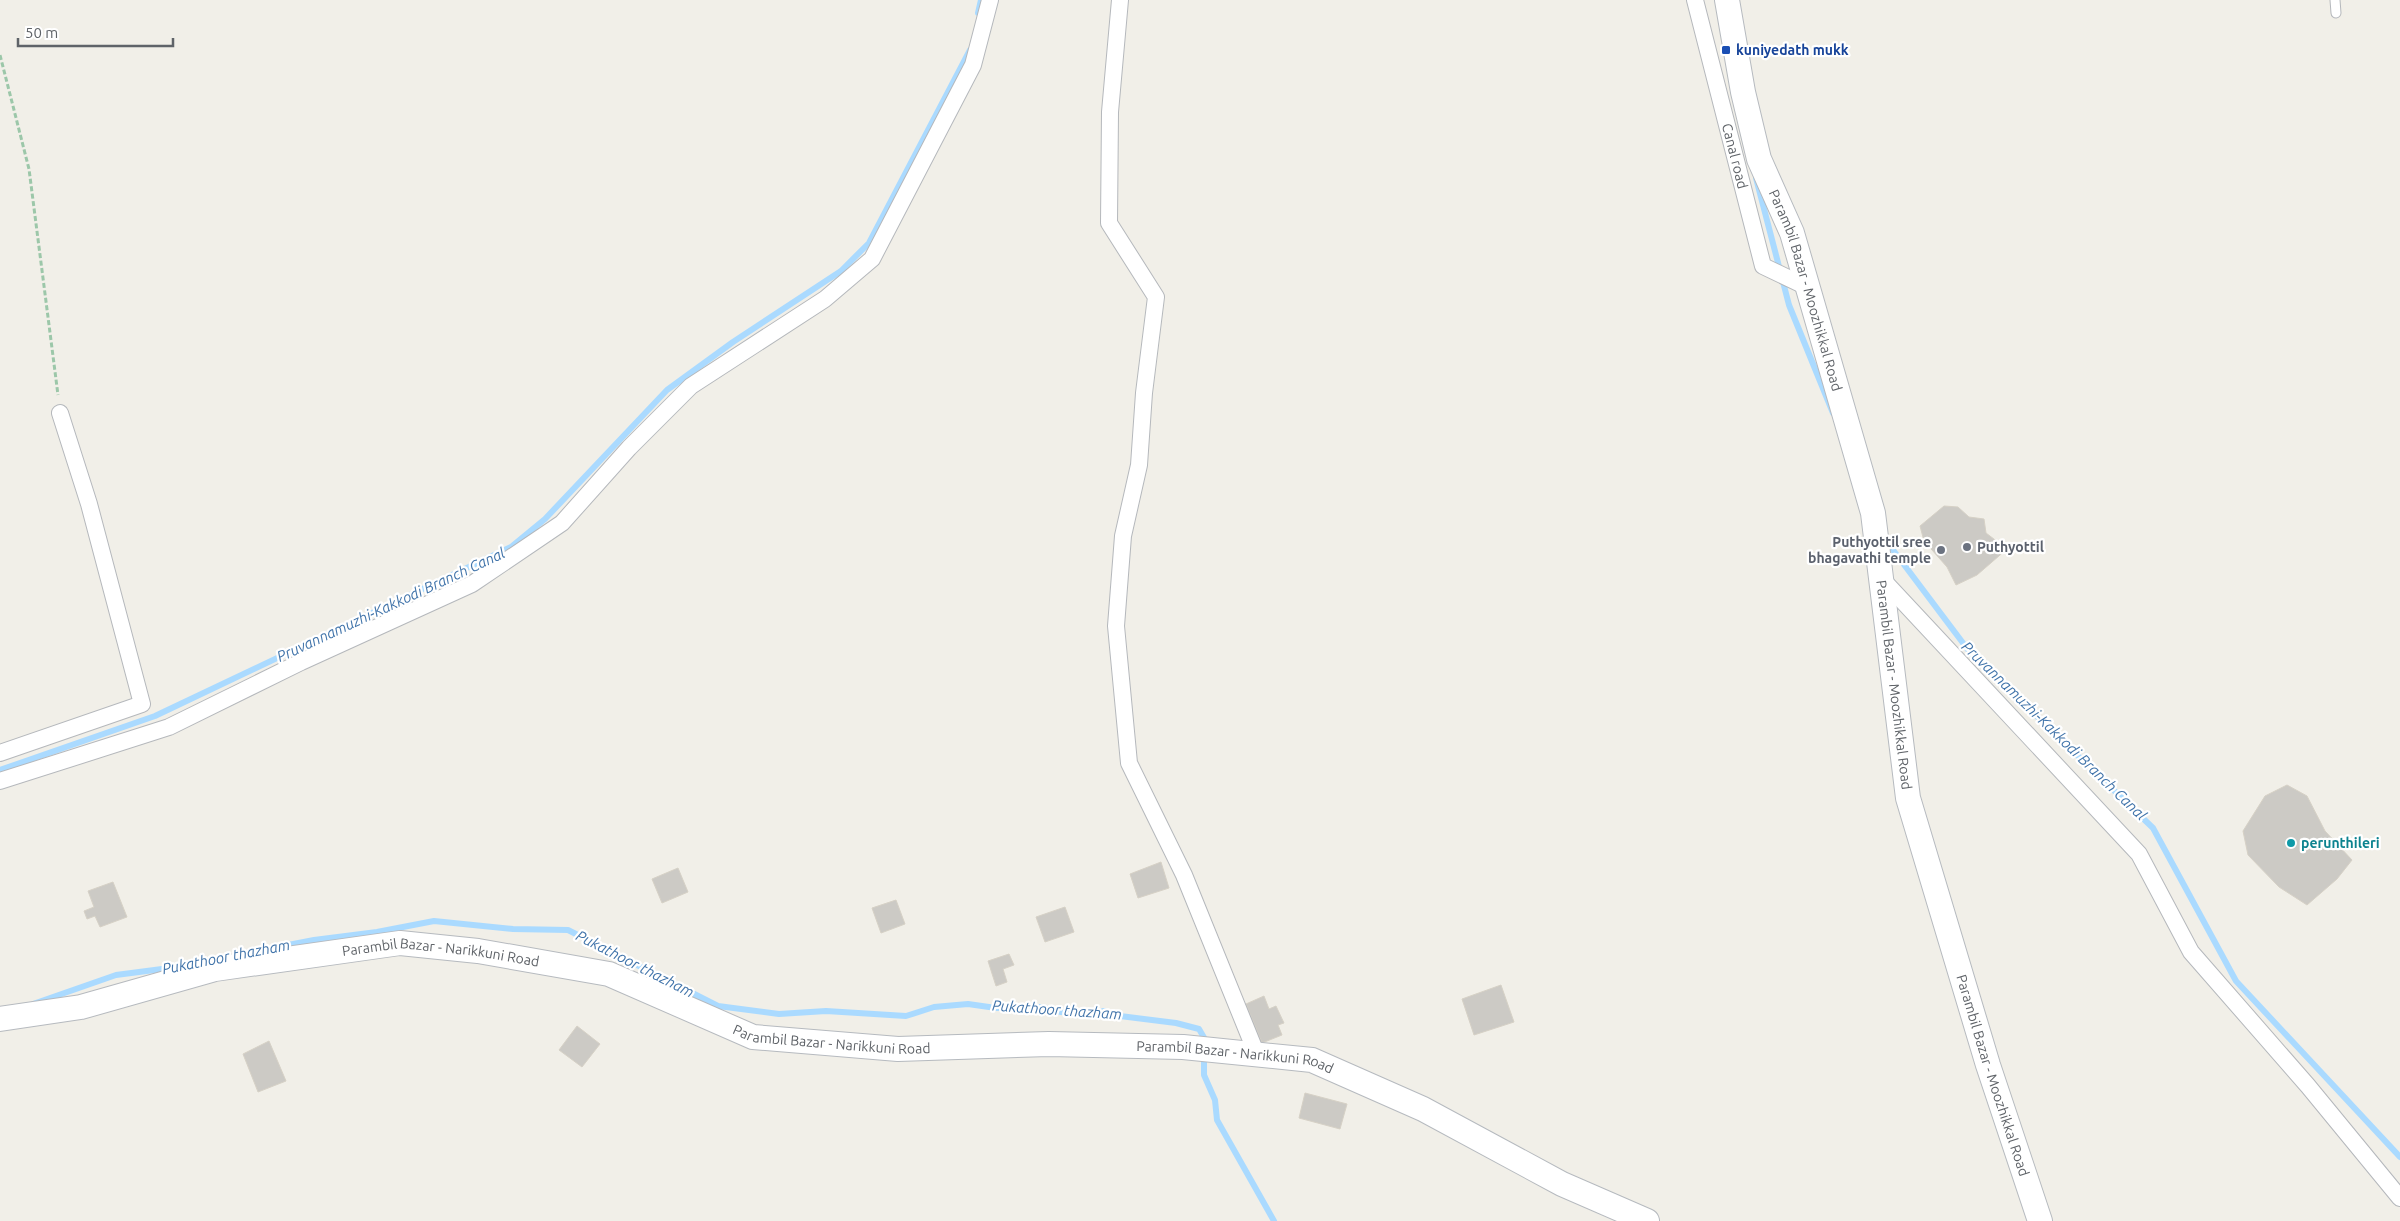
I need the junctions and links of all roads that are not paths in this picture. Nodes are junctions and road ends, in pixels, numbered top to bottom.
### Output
1 (990, 0) edge
2 (1120, 0) edge
3 (1695, 0) edge
4 (1728, 0) edge
5 (2335, 0) edge
6 (2336, 12) dead end
7 (1807, 287) junction
8 (60, 413) road end
9 (1881, 578) junction
10 (0, 753) edge
11 (0, 782) edge
12 (0, 1019) edge
13 (1257, 1055) junction
14 (2400, 1198) edge
15 (1647, 1221) edge
16 (2040, 1221) edge

1 - 11 street
2 - 13 street
3 - 7 street, Canal road
4 - 7 main road, Parambil Bazar - Moozhikkal Road
5 - 6 lane
7 - 9 main road, Parambil Bazar - Moozhikkal Road
8 - 10 street
9 - 14 street
9 - 16 main road, Parambil Bazar - Moozhikkal Road
12 - 13 main road, Parambil Bazar - Narikkuni Road
13 - 15 main road, Parambil Bazar - Narikkuni Road

